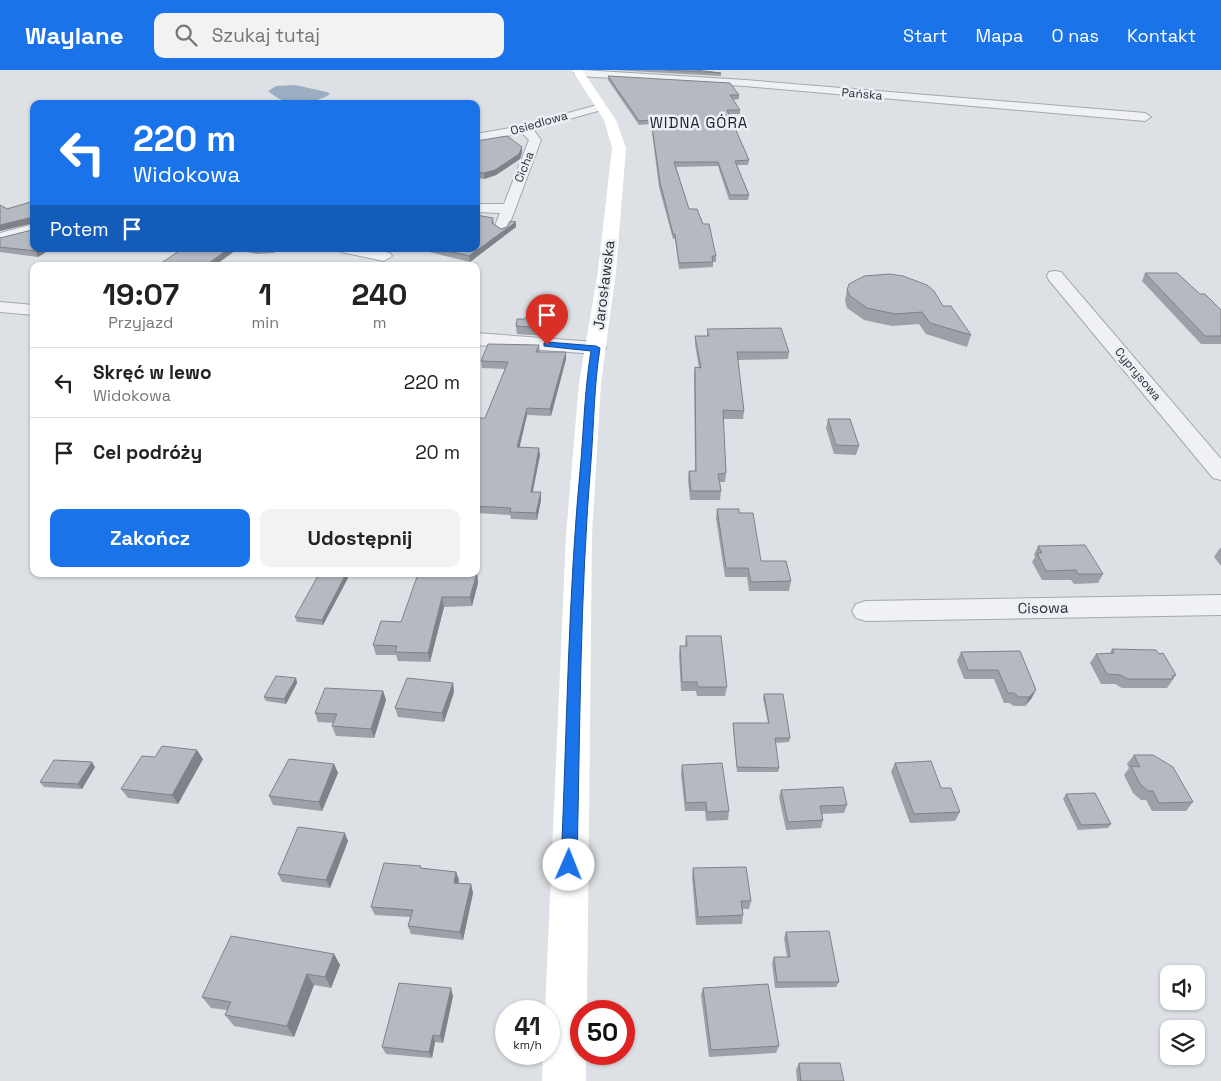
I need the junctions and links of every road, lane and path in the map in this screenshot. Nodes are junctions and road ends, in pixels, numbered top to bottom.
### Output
1 (578, 71) edge
2 (601, 108) junction
3 (1145, 118) dead end
4 (525, 128) junction
5 (480, 137) edge
6 (480, 208) edge
7 (508, 210) junction
8 (502, 228) edge
9 (30, 229) edge
10 (0, 238) edge
11 (363, 252) edge
12 (384, 256) dead end
13 (1055, 276) dead end
14 (0, 308) edge
15 (30, 310) edge
16 (480, 339) edge
17 (596, 348) junction
18 (1221, 473) edge
19 (1221, 605) edge
20 (866, 611) dead end
21 (564, 1081) edge

1 - 2 main road, Jarosławska
1 - 3 street, Pańska
2 - 4 street, Osiedlowa
2 - 17 main road, Jarosławska
4 - 5 street, Osiedlowa
4 - 7 street, Cicha
6 - 7 street
7 - 8 street, Cicha
9 - 10 street
11 - 12 street
13 - 18 street, Cyprysowa
14 - 15 street
16 - 17 street
17 - 21 main road, Jarosławska
19 - 20 street, Cisowa

